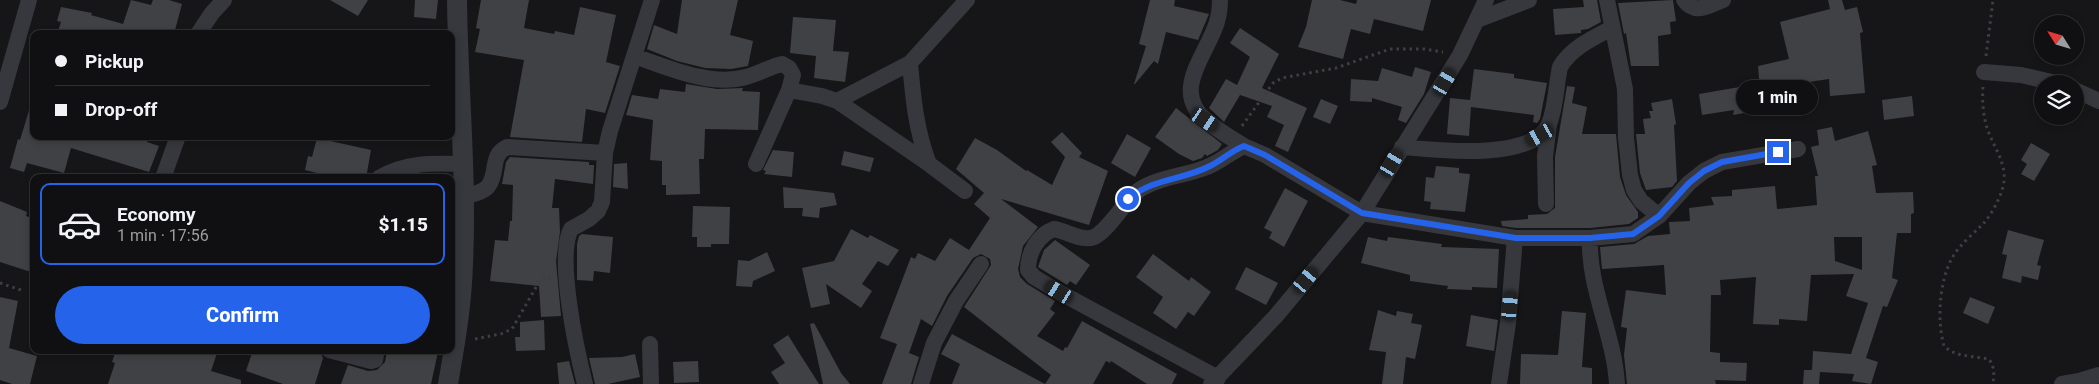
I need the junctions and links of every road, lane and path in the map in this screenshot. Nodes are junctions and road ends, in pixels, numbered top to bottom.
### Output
1 (29, 0) edge
2 (224, 0) edge
3 (458, 0) edge
4 (652, 0) edge
5 (966, 0) edge
6 (1220, 0) edge
7 (1486, 0) edge
8 (1529, 0) edge
9 (1607, 0) edge
10 (1684, 0) edge
11 (1722, 0) edge
12 (1992, 0) edge
13 (1477, 20) junction
14 (1612, 28) junction
15 (201, 30) edge
16 (634, 56) junction
17 (1460, 56) junction
18 (910, 63) junction
19 (1984, 72) junction
20 (2034, 78) edge
21 (789, 90) junction
22 (2084, 94) edge
23 (456, 97) edge
24 (2099, 101) edge
25 (0, 102) edge
26 (837, 102) junction
27 (1549, 125) junction
28 (177, 140) edge
29 (1239, 143) junction
30 (1402, 147) junction
31 (1798, 149) dead end
32 (605, 153) junction
33 (464, 164) junction
34 (756, 164) dead end
35 (929, 164) junction
36 (164, 174) edge
37 (386, 174) edge
38 (965, 191) dead end
39 (464, 197) junction
40 (1546, 204) dead end
41 (1362, 213) junction
42 (1659, 216) junction
43 (1516, 238) junction
44 (1590, 238) junction
45 (981, 264) dead end
46 (566, 276) junction
47 (0, 283) edge
48 (21, 290) dead end
49 (455, 332) edge
50 (455, 343) edge
51 (650, 344) dead end
52 (344, 354) edge
53 (376, 354) edge
54 (452, 354) edge
55 (2099, 375) edge
56 (1214, 381) edge
57 (449, 384) edge
58 (585, 384) edge
59 (651, 384) edge
60 (921, 384) edge
61 (1500, 384) edge
62 (1617, 384) edge
63 (1993, 384) edge
64 (2062, 384) edge

1 - 25 street
2 - 15 street
3 - 23 street
4 - 16 street
5 - 18 street
6 - 29 street
7 - 13 street
8 - 13 street
9 - 14 street
10 - 11 street
12 - 19 path
13 - 17 street
14 - 27 street
14 - 42 street
16 - 21 street
16 - 32 street
17 - 29 path
17 - 30 street
18 - 26 street
18 - 35 street
19 - 20 street
19 - 63 path
21 - 26 street
21 - 34 street
22 - 24 street
23 - 33 street
26 - 35 street
27 - 30 street
27 - 40 street
28 - 36 street
29 - 41 street
29 - 56 street
30 - 41 street
31 - 42 street
32 - 39 street
32 - 46 street
33 - 37 street
33 - 39 street
35 - 38 street
39 - 49 street
41 - 43 street
41 - 56 street
42 - 44 street
43 - 44 street
43 - 61 street
44 - 62 street
45 - 60 street
46 - 50 path
46 - 58 street
47 - 48 path
51 - 59 street
52 - 53 street
54 - 57 street
55 - 64 street

